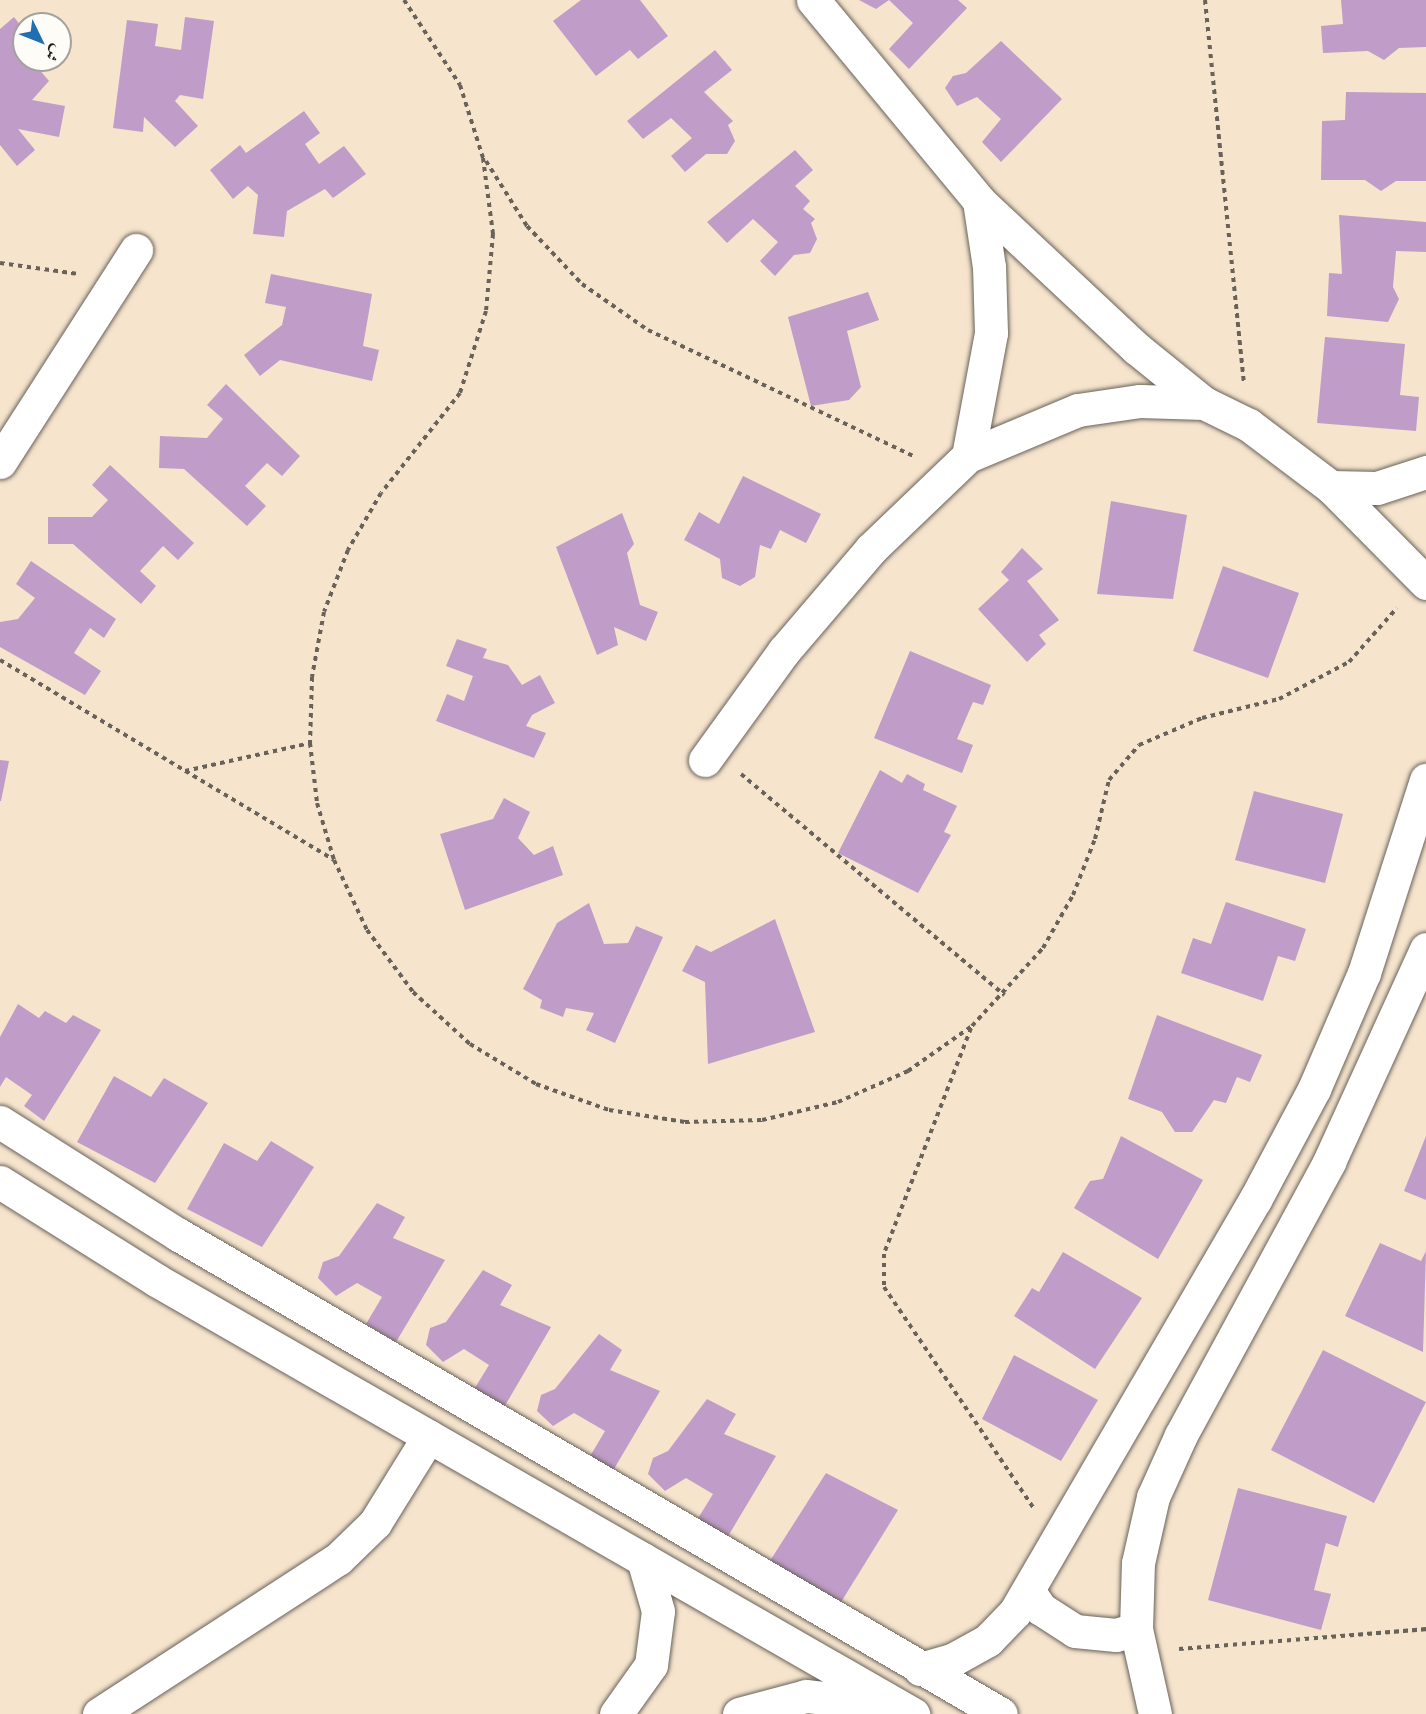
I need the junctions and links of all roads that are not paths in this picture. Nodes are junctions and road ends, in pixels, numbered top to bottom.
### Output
1 (813, 0) edge
2 (979, 201) junction
3 (136, 250) dead end
4 (1204, 403) junction
5 (0, 462) edge
6 (959, 465) junction
7 (1426, 472) edge
8 (1331, 487) junction
9 (1426, 584) edge
10 (709, 755) road end
11 (1426, 780) edge
12 (1416, 860) edge
13 (1426, 949) edge
14 (0, 1122) edge
15 (0, 1182) edge
16 (179, 1236) junction
17 (156, 1280) junction
18 (429, 1436) junction
19 (643, 1559) junction
20 (1029, 1592) junction
21 (1138, 1640) junction
22 (920, 1669) junction
23 (906, 1710) edge
24 (99, 1714) edge
25 (616, 1714) edge
26 (739, 1714) edge
27 (1000, 1714) edge
28 (1155, 1714) edge

1 - 2 street
2 - 4 street
2 - 6 street
3 - 5 street
4 - 6 street
4 - 8 street
6 - 10 street
7 - 8 street
8 - 9 street
11 - 12 street
12 - 20 street
13 - 21 street
14 - 16 street
15 - 17 street
16 - 17 street
16 - 22 street
17 - 18 street
18 - 19 street
18 - 24 street
19 - 23 street
19 - 25 street
20 - 21 street
20 - 22 street
21 - 28 street
22 - 27 street
23 - 26 street

